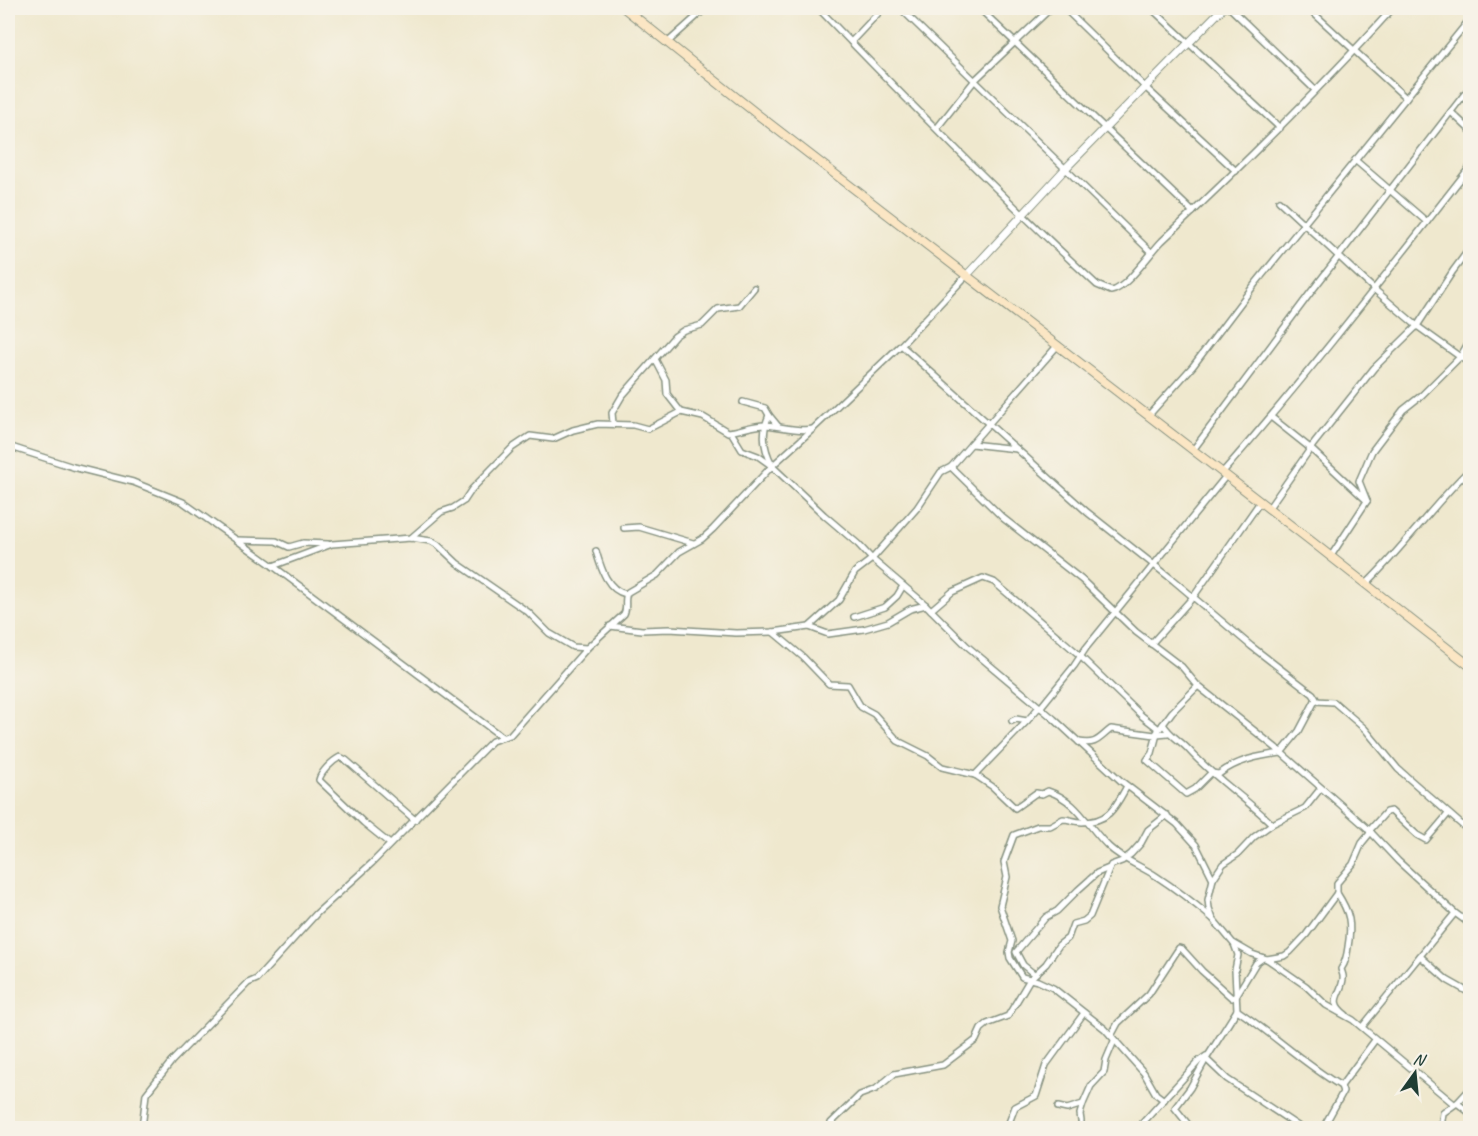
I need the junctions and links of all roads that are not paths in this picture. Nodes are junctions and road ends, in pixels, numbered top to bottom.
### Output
1 (624, 8) edge
2 (706, 8) edge
3 (818, 8) edge
4 (883, 8) edge
5 (900, 8) edge
6 (979, 8) edge
7 (1051, 8) edge
8 (1064, 8) edge
9 (1151, 8) edge
10 (1223, 8) edge
11 (1230, 8) edge
12 (1308, 8) edge
13 (1393, 8) edge
14 (1470, 20) edge
15 (668, 42) junction
16 (851, 42) junction
17 (1017, 42) junction
18 (1188, 44) junction
19 (1354, 52) junction
20 (975, 80) junction
21 (1145, 87) junction
22 (1470, 87) edge
23 (1315, 90) junction
24 (1406, 98) junction
25 (1451, 112) junction
26 (937, 128) junction
27 (1104, 128) junction
28 (1280, 128) junction
29 (1470, 130) edge
30 (1355, 160) junction
31 (1470, 167) edge
32 (1066, 168) junction
33 (1236, 171) junction
34 (1391, 190) junction
35 (1279, 201) dead end
36 (1193, 212) junction
37 (1022, 215) junction
38 (1427, 222) junction
39 (1305, 226) junction
40 (1470, 248) edge
41 (1151, 252) junction
42 (1339, 258) junction
43 (967, 275) junction
44 (754, 288) dead end
45 (1375, 290) junction
46 (1417, 326) junction
47 (1470, 340) edge
48 (901, 345) junction
49 (1058, 345) junction
50 (1460, 357) junction
51 (655, 359) junction
52 (1470, 364) edge
53 (743, 402) dead end
54 (681, 412) junction
55 (769, 415) junction
56 (1148, 416) junction
57 (1271, 417) junction
58 (613, 423) junction
59 (987, 423) junction
60 (764, 425) junction
61 (778, 426) junction
62 (814, 428) junction
63 (731, 432) junction
64 (971, 444) junction
65 (8, 446) edge
66 (1310, 448) junction
67 (1018, 450) junction
68 (1193, 450) junction
69 (772, 466) junction
70 (951, 467) junction
71 (1470, 469) edge
72 (1224, 474) junction
73 (1367, 501) junction
74 (1260, 502) junction
75 (1268, 509) junction
76 (624, 528) dead end
77 (411, 538) junction
78 (237, 540) junction
79 (693, 543) junction
80 (332, 544) junction
81 (596, 551) dead end
82 (1331, 556) junction
83 (872, 559) junction
84 (273, 566) junction
85 (1154, 566) junction
86 (1366, 584) junction
87 (903, 586) junction
88 (626, 594) junction
89 (1194, 597) junction
90 (928, 608) junction
91 (1116, 611) junction
92 (854, 617) dead end
93 (610, 626) junction
94 (809, 627) junction
95 (773, 632) junction
96 (1151, 644) junction
97 (587, 648) junction
98 (1079, 657) junction
99 (1470, 666) edge
100 (1198, 686) junction
101 (1315, 701) junction
102 (1040, 708) junction
103 (1012, 721) dead end
104 (1027, 721) junction
105 (1160, 729) junction
106 (1168, 733) junction
107 (502, 737) junction
108 (1078, 742) junction
109 (1281, 753) junction
110 (1211, 773) junction
111 (975, 775) junction
112 (1127, 786) junction
113 (1321, 788) junction
114 (1448, 814) junction
115 (1167, 815) junction
116 (415, 820) junction
117 (1085, 822) junction
118 (1272, 824) junction
119 (1370, 831) junction
120 (1470, 832) edge
121 (390, 844) junction
122 (1126, 858) junction
123 (1108, 868) junction
124 (1213, 879) junction
125 (1337, 893) junction
126 (1455, 912) junction
127 (1213, 919) junction
128 (1470, 924) edge
129 (1233, 943) junction
130 (1420, 956) junction
131 (1265, 958) junction
132 (1032, 976) junction
133 (1470, 993) edge
134 (1236, 996) junction
135 (1237, 1010) junction
136 (1084, 1013) junction
137 (1353, 1020) junction
138 (1362, 1027) junction
139 (1112, 1035) junction
140 (1375, 1040) junction
141 (1207, 1057) junction
142 (1341, 1086) junction
143 (1470, 1089) edge
144 (1441, 1094) junction
145 (1164, 1100) junction
146 (1083, 1104) junction
147 (1456, 1104) junction
148 (1058, 1107) dead end
149 (1444, 1112) junction
150 (1470, 1113) edge
151 (1081, 1121) dead end
152 (142, 1128) edge
153 (829, 1128) edge
154 (1007, 1128) edge
155 (1138, 1128) edge
156 (1191, 1128) edge
157 (1302, 1128) edge
158 (1323, 1128) edge
159 (1441, 1128) edge

1 - 15 main road
2 - 15 street
3 - 16 street
4 - 16 street
5 - 20 street
6 - 17 street
7 - 17 street
8 - 21 street
9 - 18 street
10 - 18 street
11 - 23 street
12 - 19 street
13 - 19 street
14 - 24 street
15 - 43 main road
16 - 26 street
17 - 20 street
17 - 27 street
18 - 21 street
18 - 28 street
19 - 23 street
19 - 24 street
20 - 26 street
20 - 32 street
21 - 27 street
21 - 33 street
22 - 25 street
23 - 28 street
24 - 30 street
25 - 29 street
25 - 34 street
26 - 37 street
27 - 32 street
27 - 36 street
28 - 33 street
30 - 34 street
30 - 39 street
31 - 38 street
32 - 37 street
32 - 41 street
33 - 36 street
34 - 38 street
34 - 42 street
35 - 39 street
36 - 41 street
37 - 41 street
37 - 43 street
38 - 45 street
39 - 42 street
39 - 56 street
40 - 46 street
42 - 45 street
42 - 68 street
43 - 48 street
43 - 49 main road
44 - 51 street
45 - 46 street
45 - 57 street
46 - 50 street
46 - 66 street
47 - 50 street
48 - 59 street
48 - 62 street
49 - 56 main road
49 - 59 street
50 - 52 street
50 - 73 street
51 - 54 street
51 - 58 street
53 - 55 street
54 - 58 street
54 - 63 street
55 - 60 street
55 - 61 street
56 - 68 main road
57 - 66 street
57 - 72 street
58 - 77 street
59 - 64 street
59 - 67 street
60 - 61 street
60 - 63 street
60 - 69 street
61 - 62 street
62 - 69 street
63 - 69 street
64 - 67 street
64 - 70 street
65 - 78 street
66 - 73 street
66 - 75 street
67 - 85 street
68 - 72 main road
69 - 79 street
69 - 83 street
70 - 83 street
70 - 91 street
71 - 86 street
72 - 74 main road
72 - 85 street
73 - 82 street
74 - 75 main road
74 - 89 street
75 - 82 main road
76 - 79 street
77 - 80 street
77 - 97 street
78 - 80 street
78 - 84 street
79 - 88 street
80 - 84 street
81 - 88 street
82 - 86 main road
83 - 87 street
83 - 94 street
84 - 107 street
85 - 89 street
85 - 91 street
86 - 99 main road
87 - 90 street
87 - 92 street
88 - 93 street
89 - 96 street
89 - 101 street
90 - 94 street
90 - 98 street
90 - 102 street
91 - 96 street
91 - 98 street
93 - 95 street
93 - 97 street
94 - 95 street
95 - 111 street
96 - 100 street
97 - 107 street
98 - 102 street
98 - 105 street
100 - 105 street
100 - 109 street
101 - 109 street
101 - 114 street
102 - 104 street
102 - 108 street
103 - 104 street
104 - 111 street
105 - 106 street
105 - 106 street
105 - 108 street
105 - 110 street
106 - 110 street
107 - 116 street
108 - 112 street
109 - 110 street
109 - 113 street
110 - 118 street
111 - 117 street
112 - 115 street
112 - 117 street
113 - 118 street
113 - 119 street
114 - 119 street
114 - 120 street
115 - 122 street
115 - 124 street
116 - 121 street
116 - 121 street
117 - 122 street
117 - 132 street
118 - 124 street
119 - 125 street
119 - 126 street
121 - 152 street
122 - 123 street
122 - 127 street
123 - 132 street
123 - 132 street
124 - 127 street
125 - 131 street
125 - 137 street
126 - 128 street
126 - 130 street
127 - 129 street
129 - 131 street
129 - 134 street
130 - 133 street
130 - 138 street
131 - 134 street
131 - 137 street
132 - 136 street
132 - 153 street
134 - 135 street
134 - 139 street
135 - 141 street
135 - 142 street
136 - 139 street
136 - 154 street
137 - 138 street
138 - 140 street
139 - 145 street
139 - 146 street
140 - 142 street
140 - 144 street
141 - 145 street
141 - 156 street
141 - 157 street
142 - 158 street
143 - 147 street
144 - 147 street
144 - 149 street
145 - 155 street
146 - 148 street
146 - 151 street
147 - 149 street
147 - 150 street
149 - 159 street

